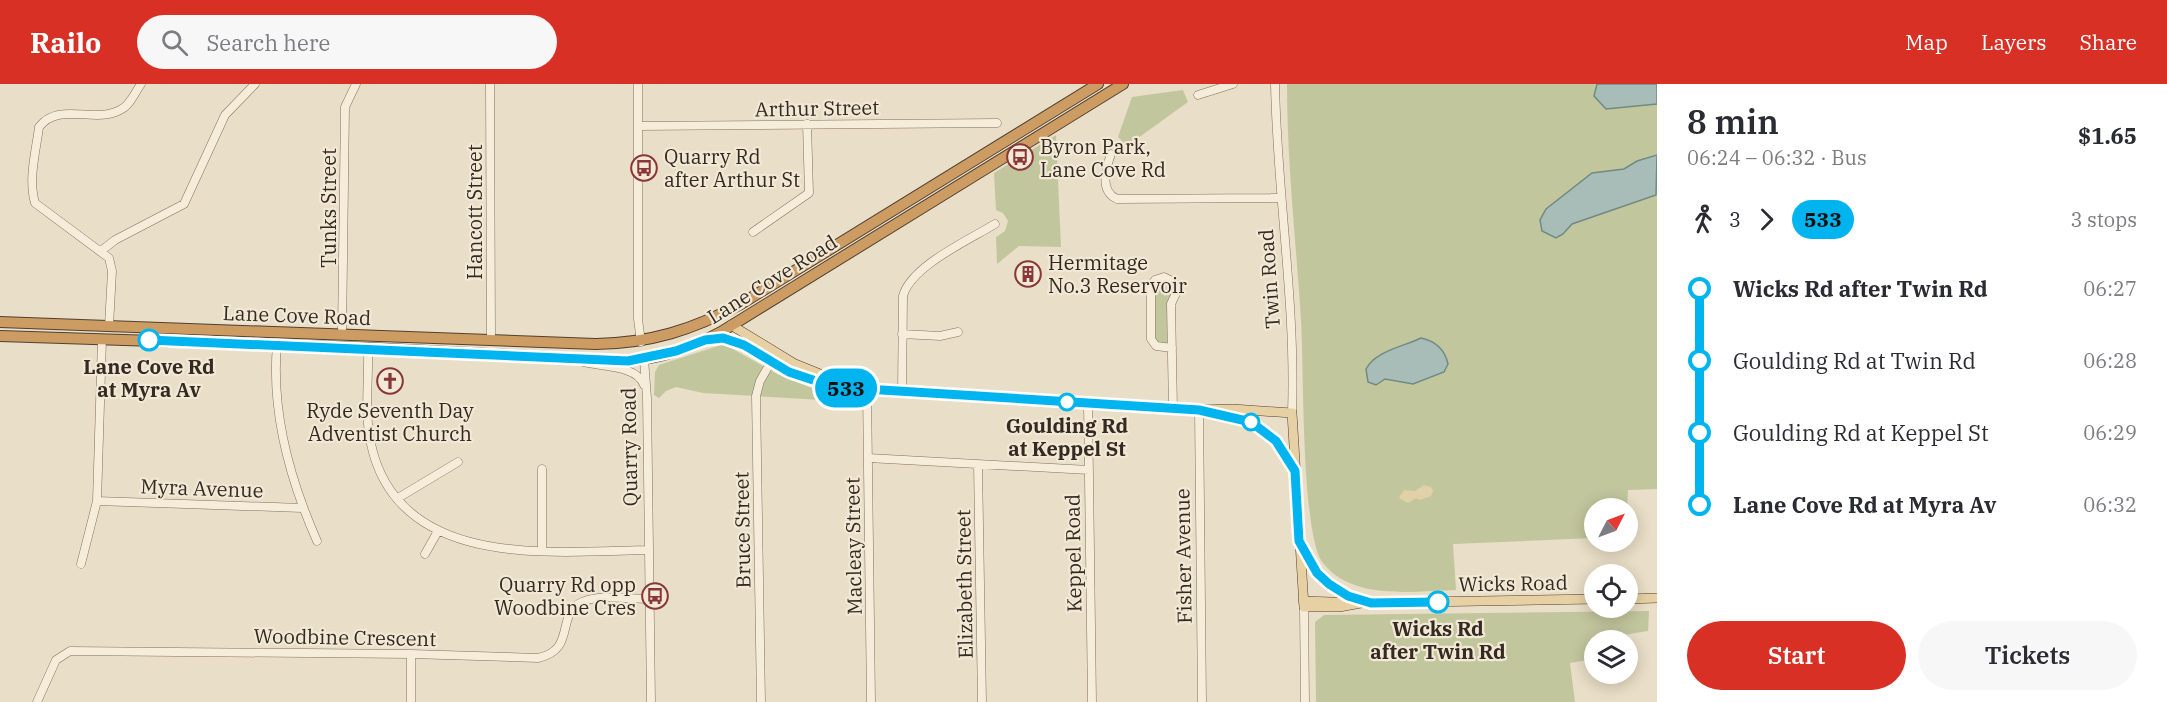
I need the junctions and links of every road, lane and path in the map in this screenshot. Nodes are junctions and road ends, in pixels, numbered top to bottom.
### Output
1 (141, 84) edge
2 (255, 84) edge
3 (356, 84) edge
4 (490, 84) edge
5 (638, 84) edge
6 (1098, 84) edge
7 (1123, 84) edge
8 (1233, 84) edge
9 (1275, 84) edge
10 (1198, 95) dead end
11 (997, 123) dead end
12 (807, 124) junction
13 (638, 126) junction
14 (1111, 153) dead end
15 (1281, 198) junction
16 (995, 224) dead end
17 (753, 232) dead end
18 (101, 250) junction
19 (0, 322) edge
20 (110, 326) junction
21 (731, 326) junction
22 (688, 329) junction
23 (958, 332) dead end
24 (902, 334) junction
25 (342, 335) junction
26 (0, 336) edge
27 (102, 339) junction
28 (491, 340) junction
29 (705, 340) junction
30 (640, 342) junction
31 (277, 345) junction
32 (368, 348) junction
33 (1172, 348) junction
34 (570, 358) junction
35 (773, 358) junction
36 (644, 359) junction
37 (867, 390) junction
38 (902, 393) junction
39 (647, 398) junction
40 (1088, 404) junction
41 (1173, 409) junction
42 (1199, 410) junction
43 (1233, 416) junction
44 (1292, 416) junction
45 (868, 458) junction
46 (458, 462) dead end
47 (978, 465) junction
48 (542, 469) dead end
49 (1089, 470) junction
50 (1295, 471) junction
51 (398, 498) junction
52 (97, 501) junction
53 (302, 508) junction
54 (438, 531) junction
55 (317, 541) dead end
56 (1299, 541) junction
57 (543, 550) junction
58 (648, 550) junction
59 (425, 554) dead end
60 (81, 564) dead end
61 (1657, 598) edge
62 (649, 599) junction
63 (1584, 599) edge
64 (1638, 599) edge
65 (1371, 603) junction
66 (1303, 604) junction
67 (411, 654) junction
68 (37, 702) edge
69 (411, 702) edge
70 (651, 702) edge
71 (761, 702) edge
72 (872, 702) edge
73 (982, 702) edge
74 (1092, 702) edge
75 (1202, 702) edge
76 (1305, 702) edge

1 - 18 street
2 - 18 street
3 - 25 street, Tunks Street
4 - 28 street, Hancott Street
5 - 13 street, Quarry Road
6 - 22 highway, Lane Cove Road
7 - 21 highway, Lane Cove Road
8 - 10 street
9 - 15 street, Twin Road
11 - 12 street, Arthur Street
12 - 13 street, Arthur Street
12 - 17 street
13 - 30 street, Quarry Road
14 - 15 street
15 - 44 street, Twin Road
16 - 24 street
18 - 20 street
19 - 20 highway, Lane Cove Road
20 - 25 highway, Lane Cove Road
21 - 22 highway
21 - 29 highway, Lane Cove Road
21 - 35 main road
22 - 30 highway, Lane Cove Road
23 - 24 street
24 - 38 street
25 - 28 highway, Lane Cove Road
26 - 27 highway, Lane Cove Road
27 - 31 highway, Lane Cove Road
27 - 52 street
28 - 30 highway, Lane Cove Road
29 - 35 main road
29 - 36 highway, Lane Cove Road
30 - 36 highway, Quarry Road
31 - 32 highway, Lane Cove Road
31 - 53 street, Myra Avenue
32 - 34 highway, Lane Cove Road
32 - 51 street
33 - 33 street
33 - 41 street
34 - 36 highway, Lane Cove Road
34 - 39 street
35 - 37 main road
35 - 71 street, Bruce Street
36 - 39 street, Quarry Road
37 - 38 main road
37 - 45 street, Macleay Street
38 - 40 main road
39 - 58 street, Quarry Road
40 - 41 main road
40 - 49 street, Keppel Road
41 - 42 main road
42 - 43 main road
42 - 44 main road
42 - 75 street, Fisher Avenue
43 - 44 main road
43 - 50 main road
44 - 50 main road, Twin Road
45 - 47 street
45 - 72 street, Macleay Street
46 - 51 street
47 - 49 street
47 - 73 street, Elizabeth Street
48 - 57 street
49 - 74 street, Keppel Road
50 - 56 main road, Twin Road
51 - 54 street
52 - 53 street, Myra Avenue
52 - 60 street
53 - 55 street
54 - 57 street
54 - 59 street
56 - 65 main road
56 - 66 main road, Twin Road
57 - 58 street
58 - 62 street, Quarry Road
61 - 64 main road
62 - 67 street, Woodbine Crescent
62 - 70 street, Quarry Road
63 - 65 main road, Wicks Road
65 - 66 main road, Wicks Road
66 - 76 street, Twin Road
67 - 68 street, Woodbine Crescent
67 - 69 street

